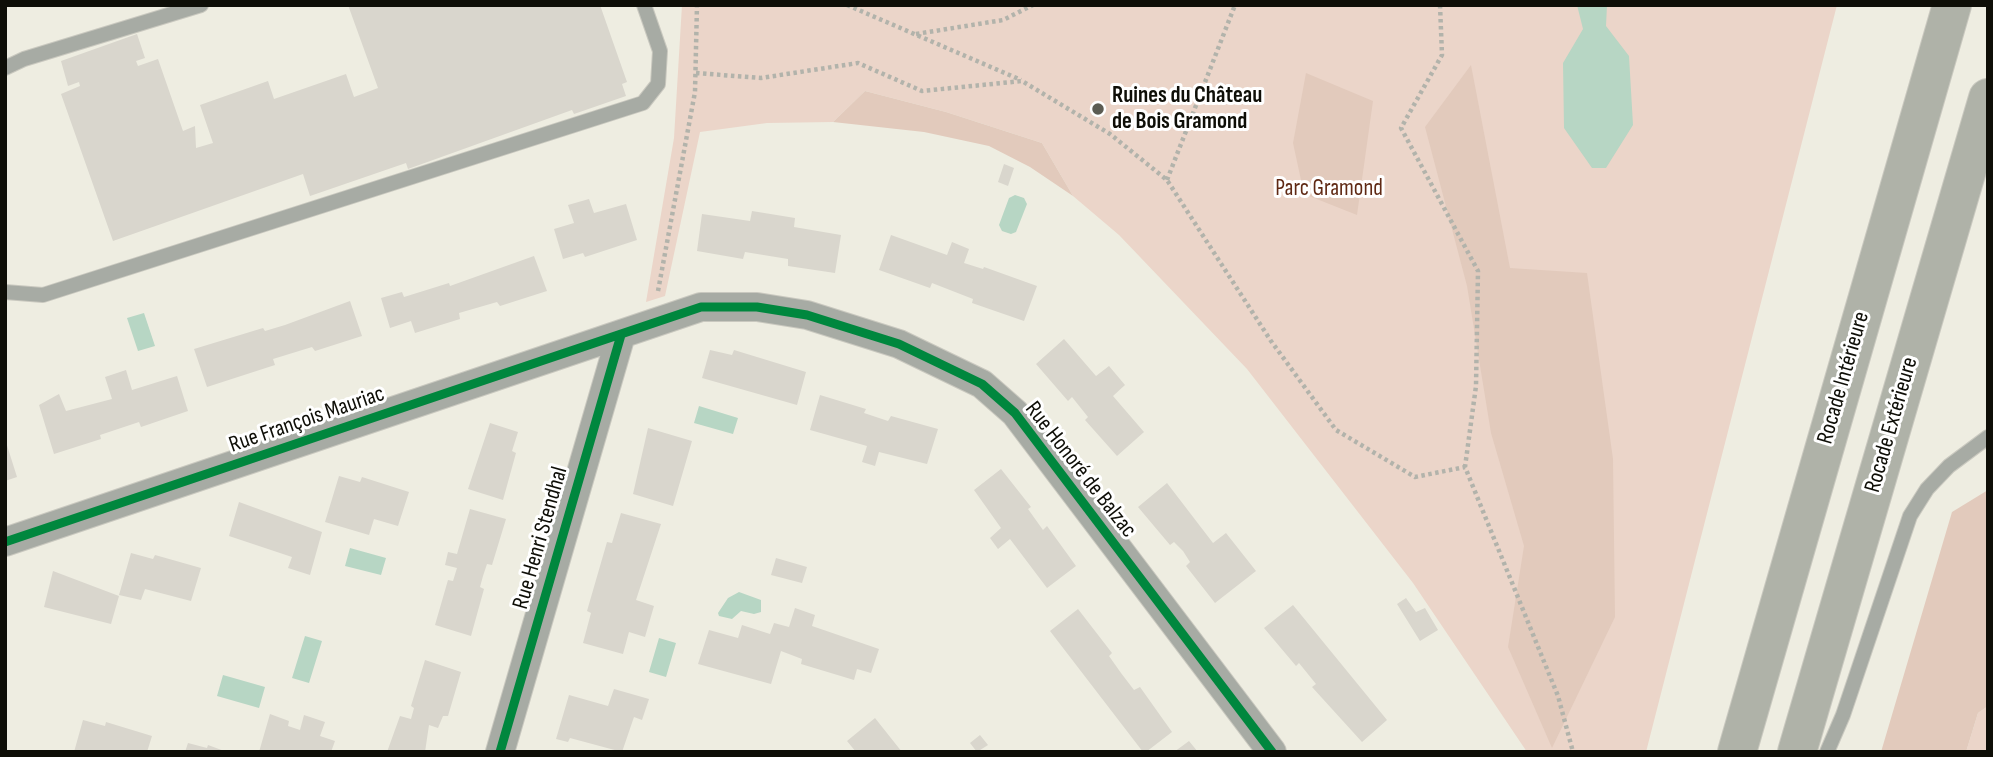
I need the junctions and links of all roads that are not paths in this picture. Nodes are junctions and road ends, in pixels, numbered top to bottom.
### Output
1 (201, 5) edge
2 (644, 5) edge
3 (1952, 5) edge
4 (5, 68) edge
5 (1988, 98) edge
6 (5, 292) edge
7 (621, 335) junction
8 (1988, 437) edge
9 (5, 542) edge
10 (500, 752) edge
11 (1272, 752) edge
12 (1737, 752) edge
13 (1797, 752) edge
14 (1827, 752) edge

1 - 4 lane
2 - 6 lane
3 - 12 highway, Rocade Intérieure
5 - 13 highway, Rocade Extérieure
7 - 9 street, Rue François Mauriac
7 - 10 street, Rue Henri Stendhal
7 - 11 street, Rue Honoré de Balzac
8 - 14 lane

